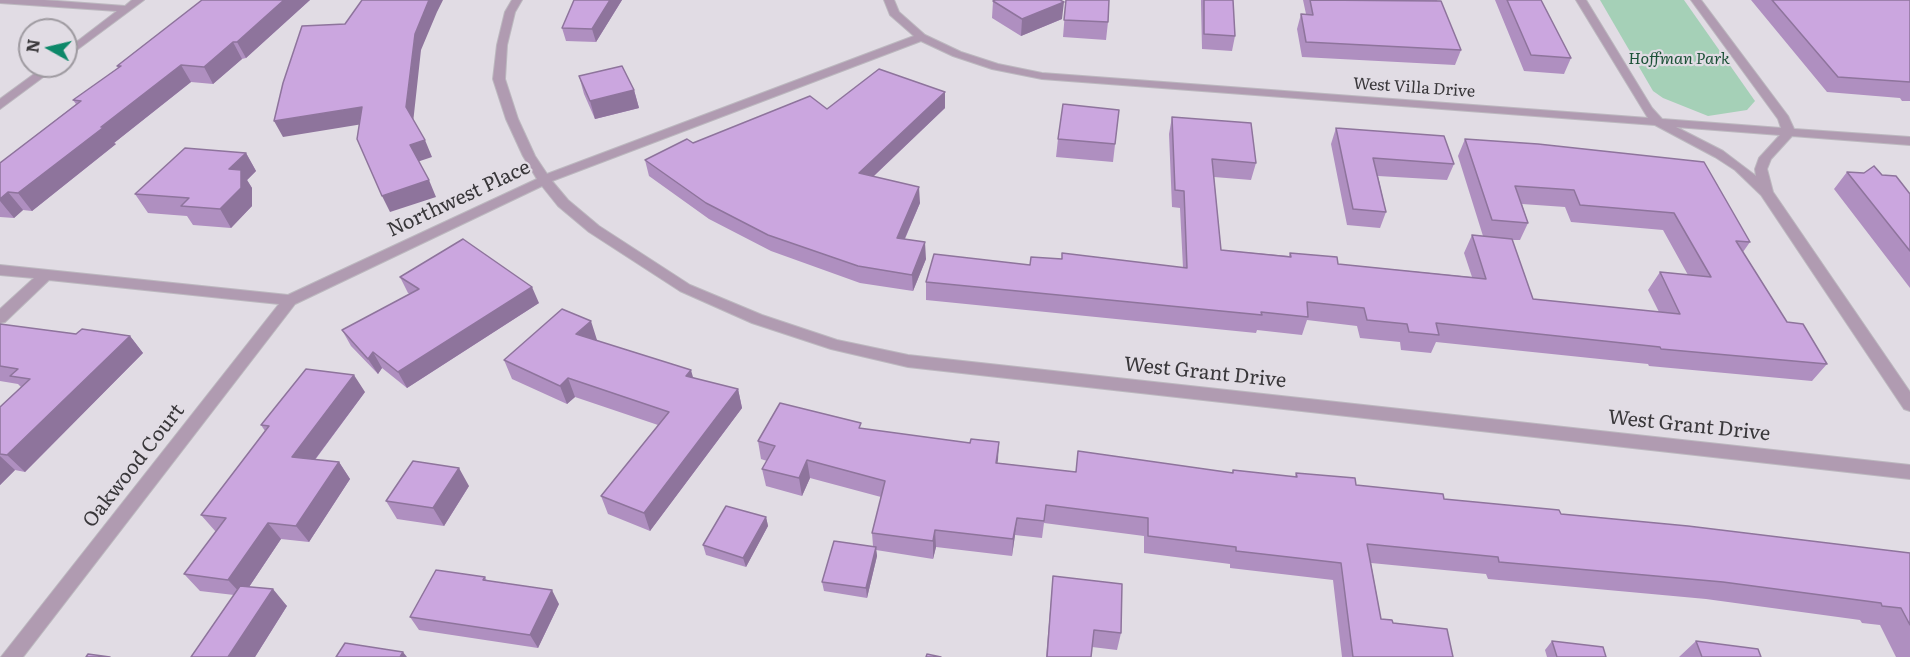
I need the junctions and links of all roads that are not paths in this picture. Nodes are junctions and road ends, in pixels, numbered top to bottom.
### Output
1 (0, 0) edge
2 (140, 0) edge
3 (517, 0) edge
4 (889, 0) edge
5 (1581, 0) edge
6 (1696, 0) edge
7 (128, 9) junction
8 (921, 37) junction
9 (78, 47) edge
10 (36, 78) edge
11 (0, 105) edge
12 (1659, 123) junction
13 (1789, 132) junction
14 (1910, 141) edge
15 (544, 180) junction
16 (1766, 192) junction
17 (0, 270) edge
18 (46, 275) junction
19 (290, 300) junction
20 (0, 318) edge
21 (1910, 405) edge
22 (1910, 472) edge
23 (11, 657) edge

1 - 7 street
2 - 7 street
3 - 15 street, West Grant Drive
4 - 8 street, West Villa Drive
5 - 12 street
6 - 13 street
7 - 9 street
8 - 12 street, West Villa Drive
8 - 15 street, Northwest Place
10 - 11 street
12 - 13 street, West Villa Drive
12 - 16 street
13 - 14 street, West Villa Drive
13 - 16 street
15 - 19 street, Northwest Place
15 - 22 street, West Grant Drive
16 - 21 street
17 - 18 street
18 - 19 street
18 - 20 street
19 - 23 street, Oakwood Court

